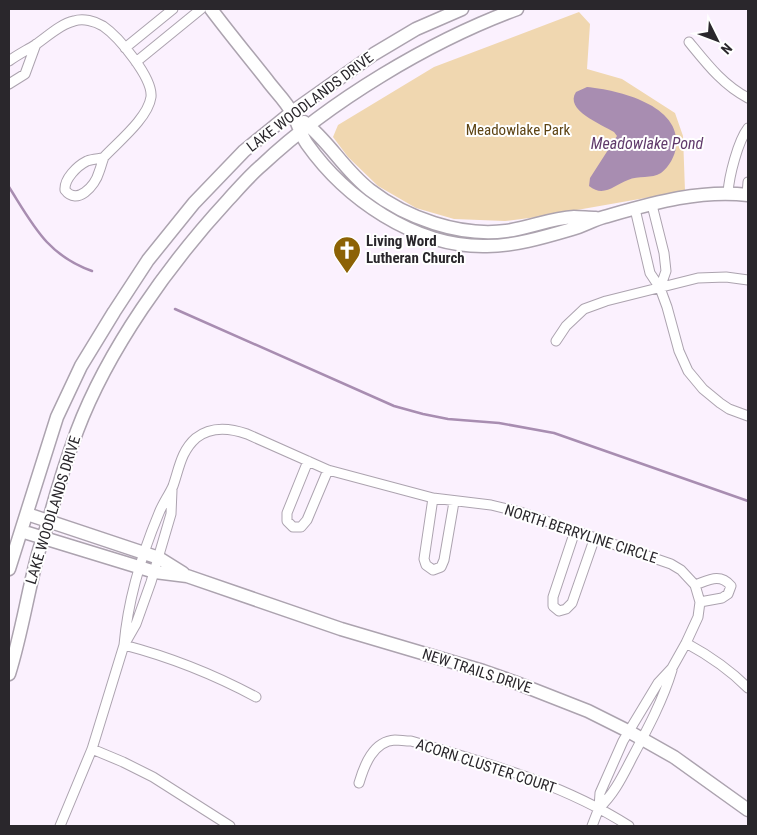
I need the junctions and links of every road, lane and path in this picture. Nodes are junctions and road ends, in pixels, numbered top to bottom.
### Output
1 (173, 9) edge
2 (201, 9) edge
3 (211, 9) edge
4 (462, 9) edge
5 (517, 9) edge
6 (689, 42) dead end
7 (36, 44) junction
8 (131, 55) junction
9 (9, 61) edge
10 (9, 84) edge
11 (748, 98) edge
12 (292, 112) junction
13 (748, 128) edge
14 (305, 129) junction
15 (745, 140) edge
16 (104, 157) junction
17 (748, 182) edge
18 (728, 193) junction
19 (748, 195) edge
20 (652, 205) junction
21 (635, 209) junction
22 (748, 280) edge
23 (660, 288) junction
24 (556, 342) dead end
25 (748, 416) edge
26 (308, 461) junction
27 (328, 470) junction
28 (172, 487) junction
29 (433, 498) junction
30 (454, 502) junction
31 (26, 514) junction
32 (49, 521) junction
33 (21, 531) junction
34 (575, 531) junction
35 (44, 537) junction
36 (594, 537) junction
37 (144, 552) junction
38 (159, 558) junction
39 (140, 567) junction
40 (9, 569) edge
41 (155, 572) junction
42 (187, 576) junction
43 (695, 585) junction
44 (700, 602) junction
45 (686, 643) junction
46 (124, 645) junction
47 (672, 668) junction
48 (9, 674) edge
49 (748, 688) edge
50 (256, 697) dead end
51 (628, 731) junction
52 (642, 739) junction
53 (92, 750) junction
54 (359, 783) dead end
55 (599, 808) junction
56 (748, 810) edge
57 (60, 826) edge
58 (230, 826) edge
59 (592, 826) edge
60 (629, 826) edge

1 - 8 street
2 - 8 street
3 - 12 main road
4 - 12 main road, LAKE WOODLANDS DRIVE
5 - 14 main road, LAKE WOODLANDS DRIVE
6 - 11 street
7 - 8 street
7 - 9 street
7 - 10 street
8 - 16 street
12 - 14 main road
12 - 31 main road, LAKE WOODLANDS DRIVE
13 - 15 street
14 - 21 main road
14 - 32 main road, LAKE WOODLANDS DRIVE
15 - 18 street
16 - 16 street
17 - 19 street
18 - 19 main road
18 - 20 main road
20 - 21 main road
20 - 23 street
21 - 23 street
22 - 23 street
23 - 24 street
23 - 25 street
26 - 27 street, NORTH BERRYLINE CIRCLE
26 - 27 street
26 - 28 street, NORTH BERRYLINE CIRCLE
27 - 29 street, NORTH BERRYLINE CIRCLE
28 - 37 street
28 - 38 street
29 - 30 street, NORTH BERRYLINE CIRCLE
29 - 30 street
30 - 34 street, NORTH BERRYLINE CIRCLE
31 - 32 main road, NEW TRAILS DRIVE
31 - 33 main road, LAKE WOODLANDS DRIVE
32 - 35 main road, LAKE WOODLANDS DRIVE
32 - 37 main road, NEW TRAILS DRIVE
33 - 35 main road, NEW TRAILS DRIVE
33 - 40 main road, LAKE WOODLANDS DRIVE
34 - 36 street, NORTH BERRYLINE CIRCLE
34 - 36 street
35 - 39 main road, NEW TRAILS DRIVE
35 - 48 main road, LAKE WOODLANDS DRIVE
36 - 43 street, NORTH BERRYLINE CIRCLE
37 - 38 main road, NEW TRAILS DRIVE
37 - 39 street
38 - 41 street
38 - 42 main road, NEW TRAILS DRIVE
39 - 41 main road, NEW TRAILS DRIVE
39 - 46 street
41 - 42 main road, NEW TRAILS DRIVE
41 - 46 street
42 - 51 main road, NEW TRAILS DRIVE
43 - 44 street, NORTH BERRYLINE CIRCLE
43 - 44 street
44 - 45 street
45 - 47 street
45 - 49 street
46 - 50 street
46 - 53 street
47 - 51 street
47 - 52 street
51 - 52 main road, NEW TRAILS DRIVE
51 - 55 street
52 - 55 street
52 - 56 main road, NEW TRAILS DRIVE
53 - 57 street
53 - 58 street
54 - 55 street, ACORN CLUSTER COURT
55 - 59 street
55 - 60 street, ACORN CLUSTER COURT

